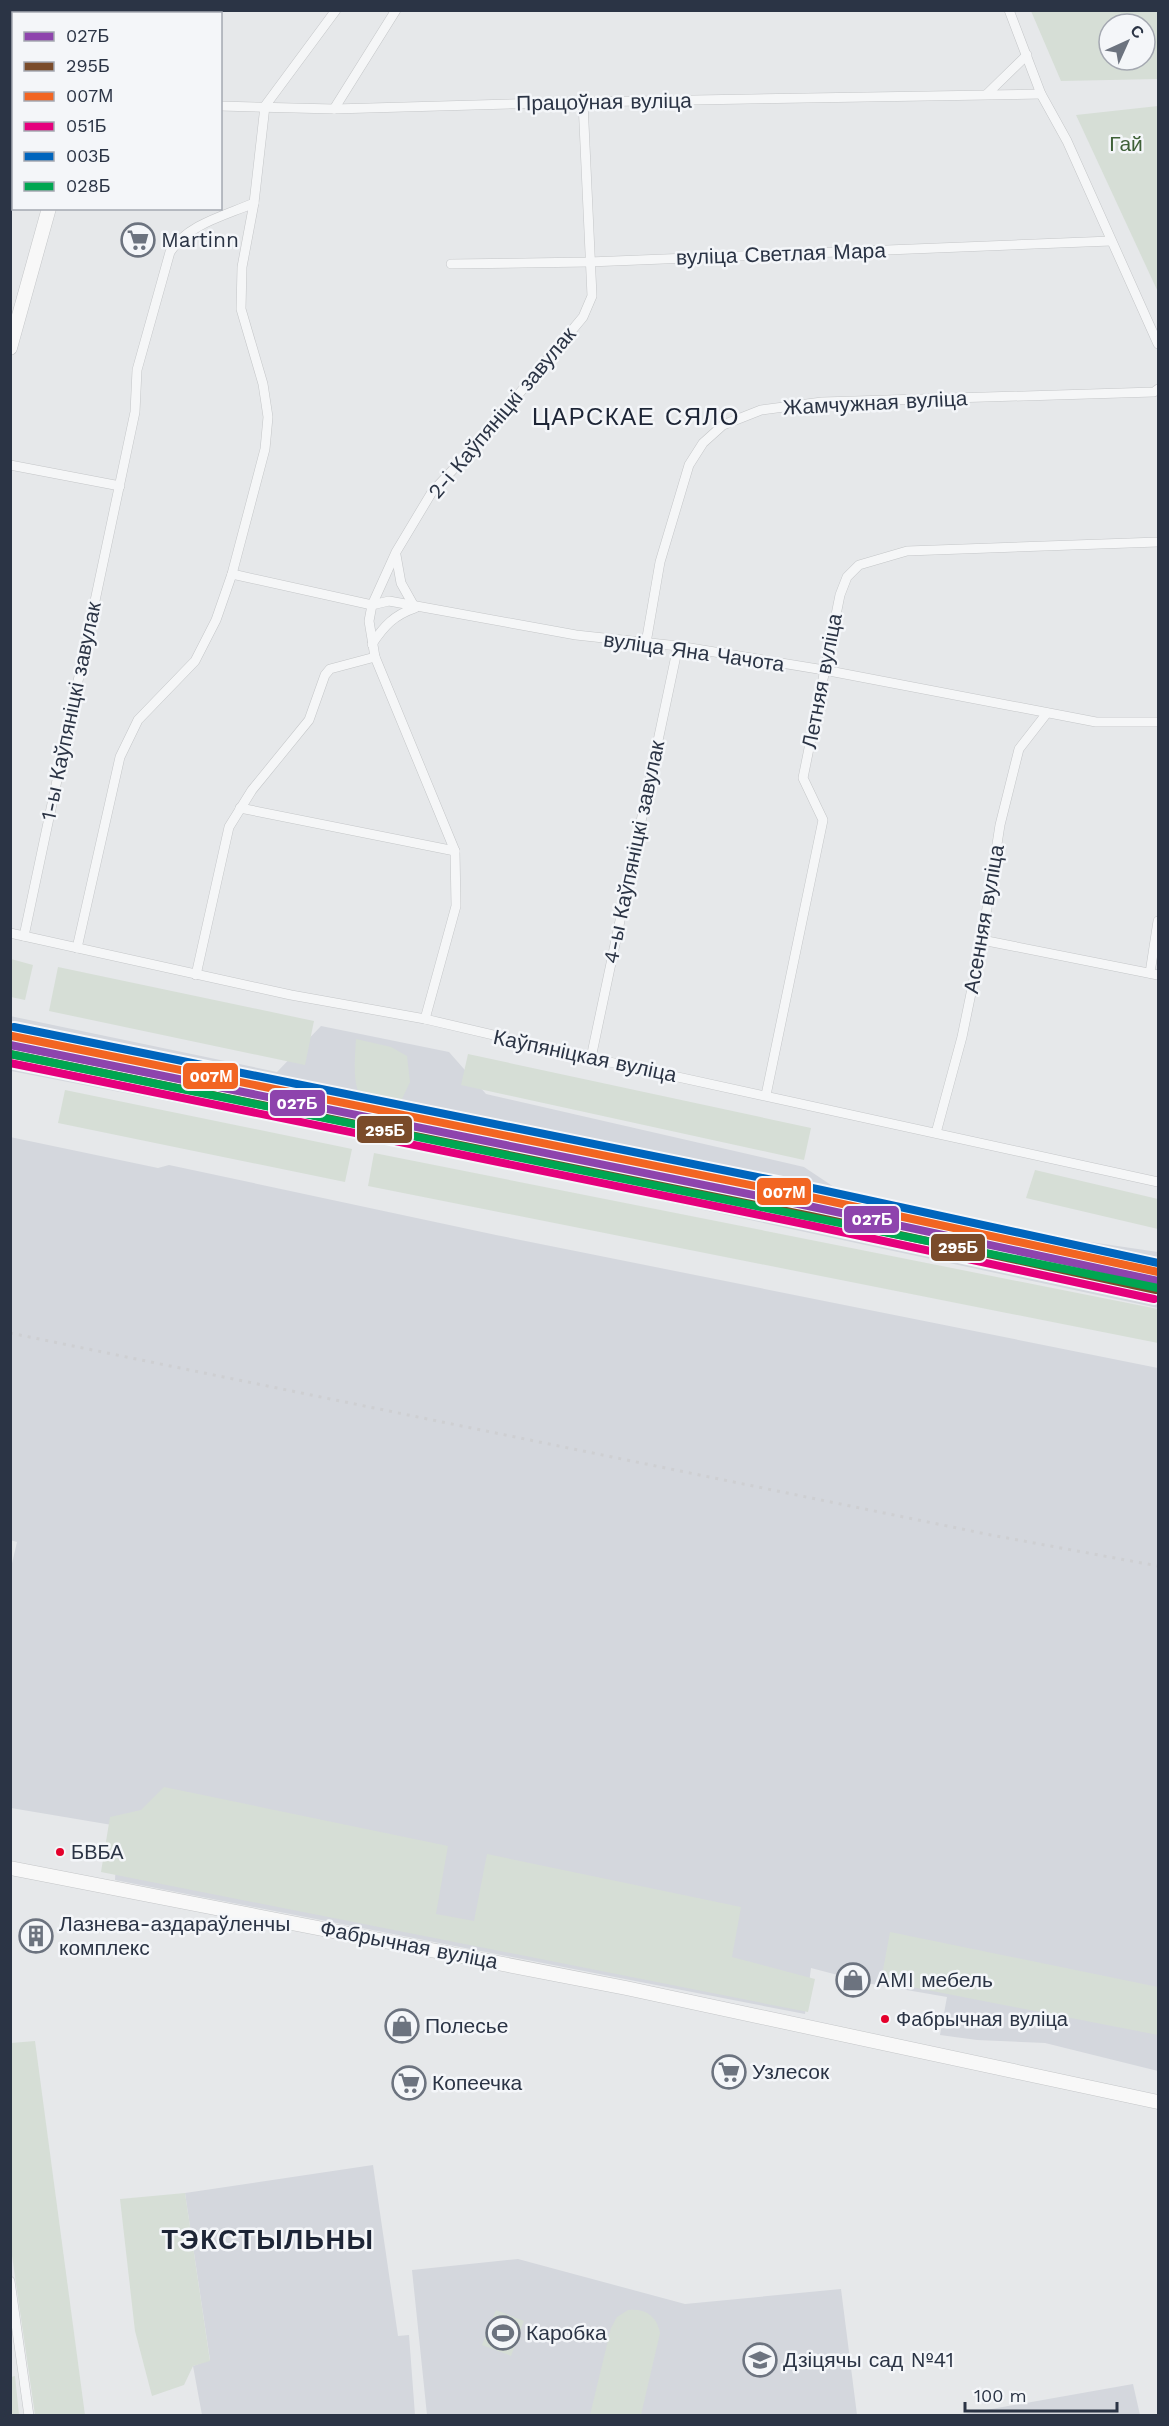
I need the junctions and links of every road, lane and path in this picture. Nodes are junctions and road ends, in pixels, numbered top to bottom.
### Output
1 (336, 10) edge
2 (396, 10) edge
3 (1009, 10) edge
4 (1026, 55) junction
5 (987, 94) junction
6 (1041, 94) junction
7 (583, 102) junction
8 (222, 106) edge
9 (265, 106) junction
10 (334, 109) junction
11 (254, 203) junction
12 (48, 210) edge
13 (1111, 241) junction
14 (589, 262) junction
15 (451, 264) dead end
16 (1158, 344) edge
17 (10, 348) edge
18 (1158, 389) edge
19 (10, 465) edge
20 (120, 486) junction
21 (1158, 542) edge
22 (396, 552) junction
23 (232, 574) junction
24 (372, 605) junction
25 (414, 608) junction
26 (646, 643) junction
27 (372, 644) junction
28 (678, 646) junction
29 (375, 657) junction
30 (824, 670) junction
31 (1047, 713) junction
32 (1158, 722) edge
33 (240, 808) junction
34 (455, 851) junction
35 (1158, 921) edge
36 (10, 933) edge
37 (24, 936) junction
38 (982, 940) junction
39 (77, 948) junction
40 (1154, 974) edge
41 (196, 975) junction
42 (425, 1019) junction
43 (591, 1058) junction
44 (766, 1095) junction
45 (936, 1133) junction
46 (1158, 1182) edge
47 (10, 1868) edge
48 (1158, 2102) edge
49 (10, 2281) edge
50 (29, 2415) edge

1 - 9 street
2 - 10 street
3 - 4 street
4 - 5 street
4 - 6 street
5 - 6 street, Працоўная вуліца
5 - 7 street, Працоўная вуліца
6 - 13 street
7 - 10 street, Працоўная вуліца
7 - 14 street, 2-і Каўпяніцкі завулак
8 - 9 street, Працоўная вуліца
9 - 10 street, Працоўная вуліца
9 - 11 street
11 - 20 street, 1-ы Каўпяніцкі завулак
11 - 23 street
12 - 17 main road
13 - 14 street, вуліца Светлая Мара
13 - 16 street
14 - 15 street, вуліца Светлая Мара
14 - 22 street, 2-і Каўпяніцкі завулак
18 - 26 street, Жамчужная вуліца
19 - 20 street
20 - 37 street, 1-ы Каўпяніцкі завулак
21 - 30 street, Летняя вуліца
22 - 24 street, 2-і Каўпяніцкі завулак
22 - 25 street
23 - 24 street, вуліца Яна Чачота
23 - 39 street
24 - 25 street, вуліца Яна Чачота
24 - 27 street, 2-і Каўпяніцкі завулак
25 - 26 street, вуліца Яна Чачота
25 - 27 street
26 - 28 street, вуліца Яна Чачота
27 - 29 street, 2-і Каўпяніцкі завулак
28 - 30 street, вуліца Яна Чачота
28 - 43 street, 4-ы Каўпяніцкі завулак
29 - 33 street
29 - 34 street, 2-і Каўпяніцкі завулак
30 - 31 street, вуліца Яна Чачота
30 - 44 street, Летняя вуліца
31 - 32 street, вуліца Яна Чачота
31 - 38 street, Асенняя вуліца
33 - 34 street
33 - 41 street
34 - 42 street, 2-і Каўпяніцкі завулак
35 - 40 street
36 - 37 street, Каўпяніцкая вуліца
37 - 39 street, Каўпяніцкая вуліца
38 - 40 street
38 - 45 street, Асенняя вуліца
39 - 41 street, Каўпяніцкая вуліца
41 - 42 street, Каўпяніцкая вуліца
42 - 43 street, Каўпяніцкая вуліца
43 - 44 street, Каўпяніцкая вуліца
44 - 45 street, Каўпяніцкая вуліца
45 - 46 street, Каўпяніцкая вуліца
47 - 48 main road, Фабрычная вуліца
49 - 50 street

